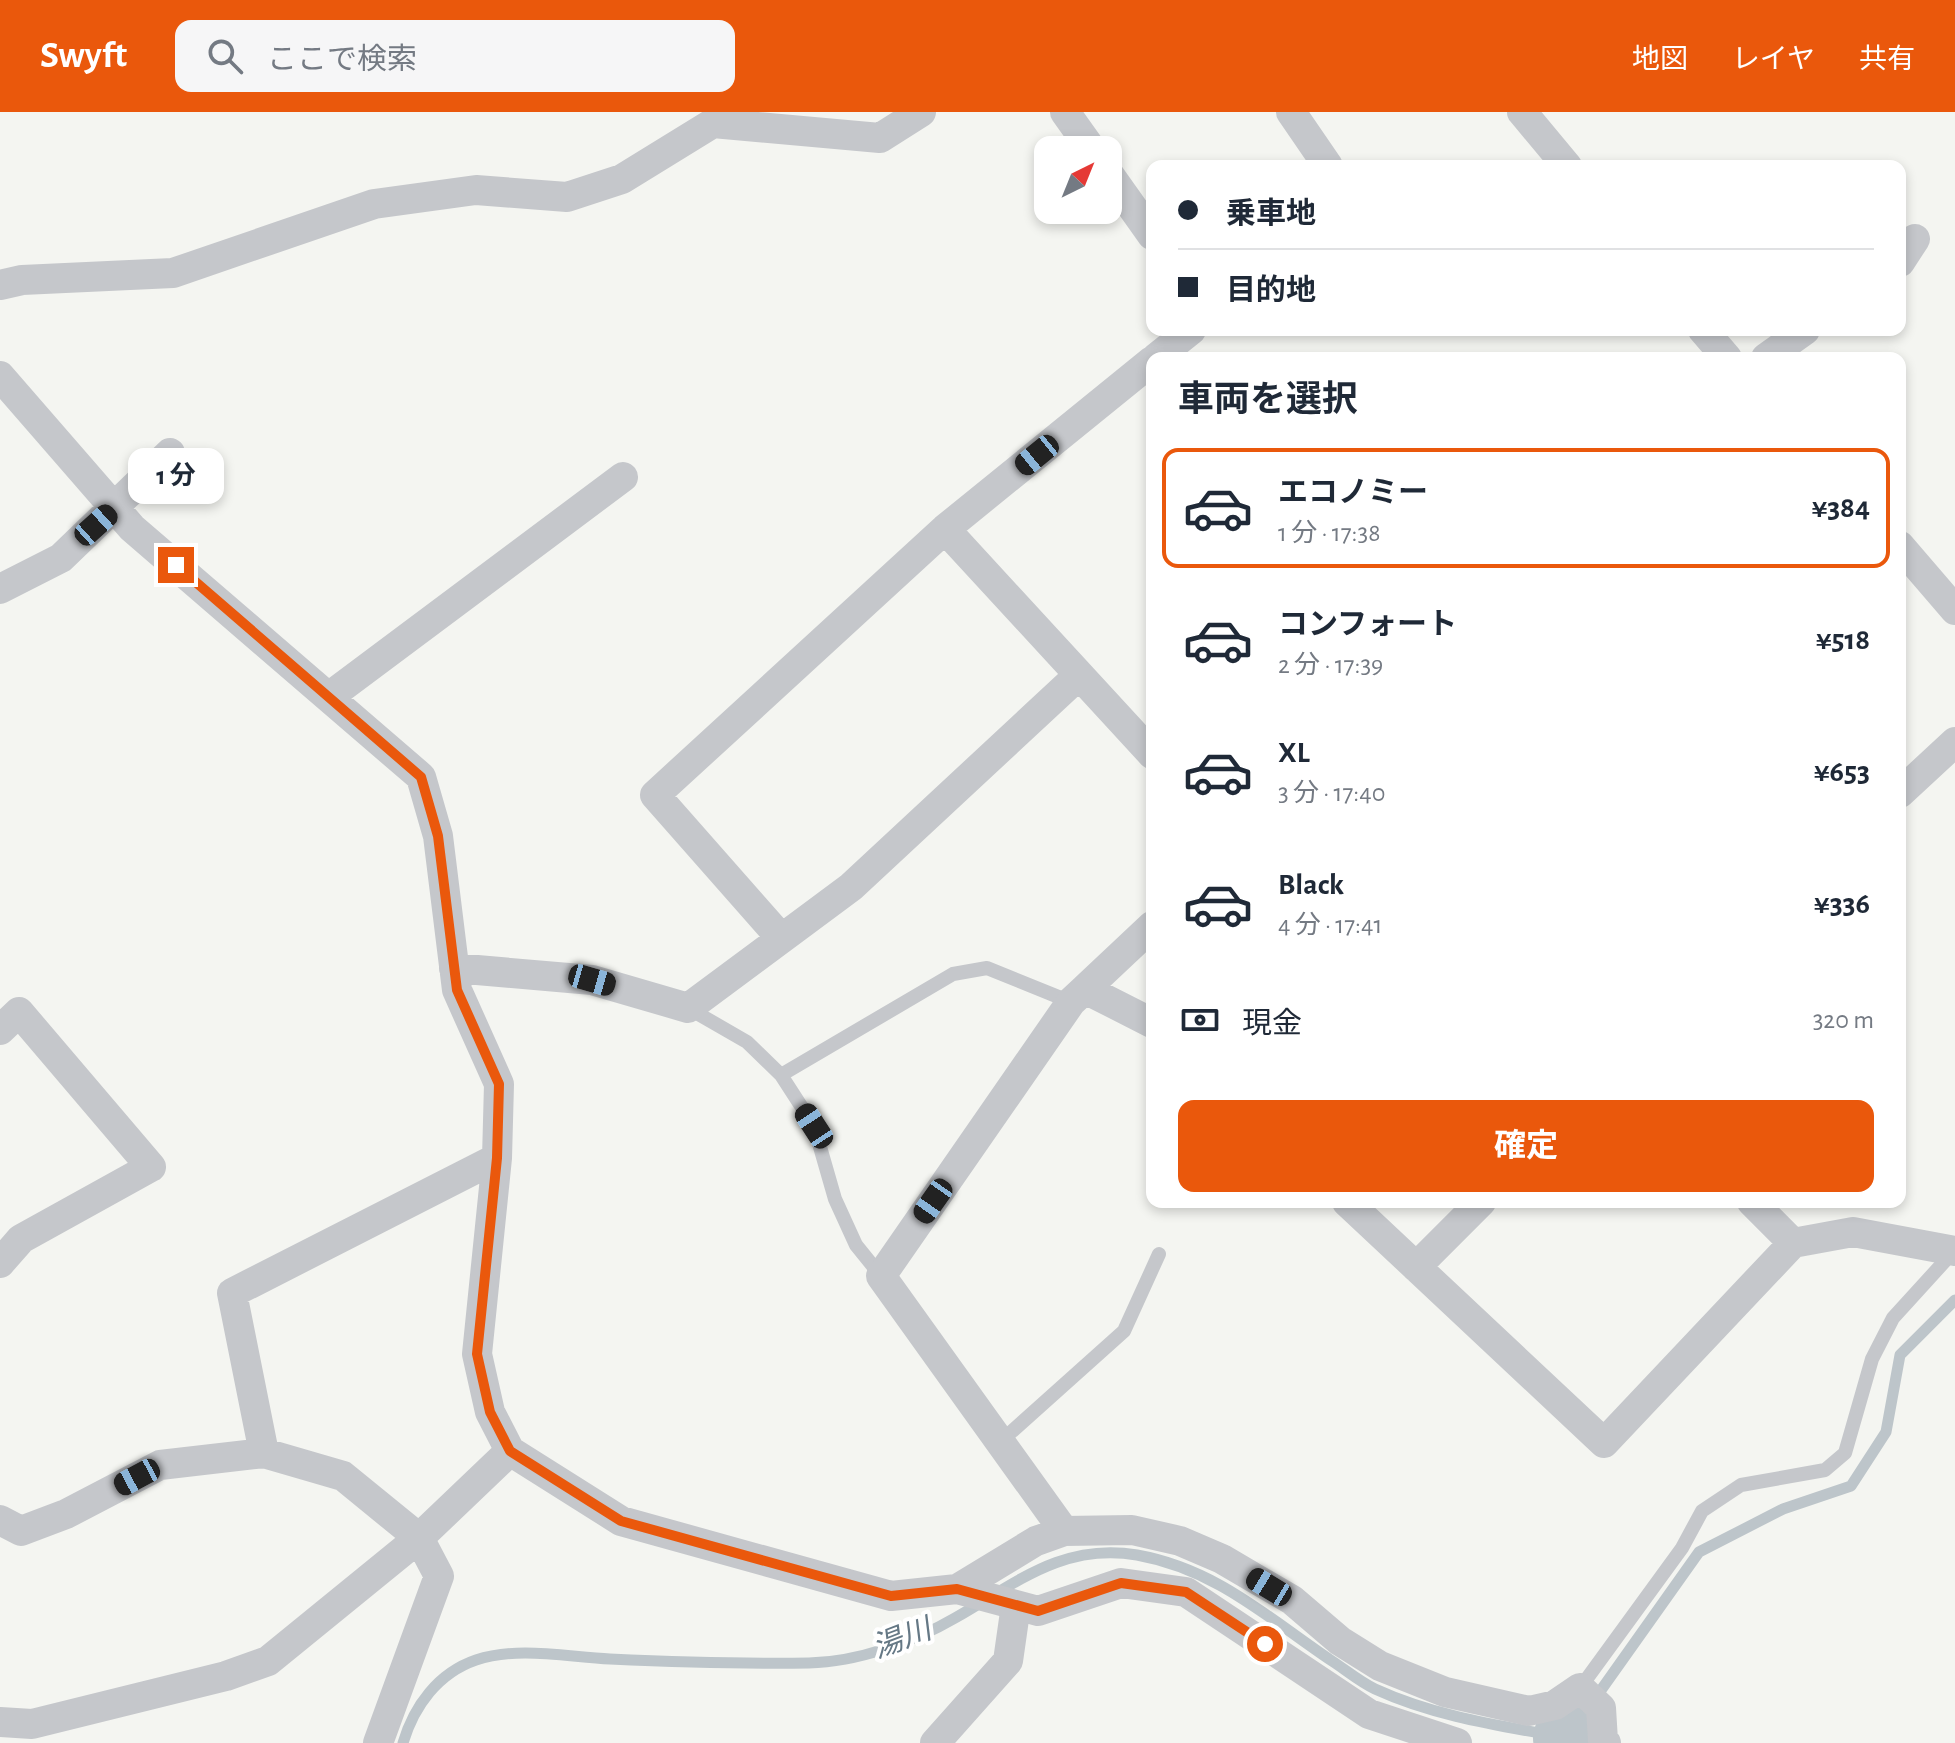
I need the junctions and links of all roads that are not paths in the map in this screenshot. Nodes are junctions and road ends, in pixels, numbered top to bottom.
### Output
1 (921, 112) edge
2 (1065, 112) edge
3 (1291, 112) edge
4 (1522, 112) edge
5 (710, 118) edge
6 (1082, 136) edge
7 (1324, 160) edge
8 (1562, 160) edge
9 (1122, 193) edge
10 (1146, 227) edge
11 (0, 285) edge
12 (1184, 336) edge
13 (1708, 336) edge
14 (1797, 336) edge
15 (1164, 352) edge
16 (1722, 352) edge
17 (1774, 352) edge
18 (1146, 366) edge
19 (0, 376) edge
20 (170, 453) dead end
21 (623, 477) dead end
22 (114, 509) junction
23 (945, 529) junction
24 (1906, 553) edge
25 (0, 589) edge
26 (1955, 610) edge
27 (1079, 675) junction
28 (330, 696) junction
29 (1955, 742) edge
30 (1146, 748) edge
31 (1906, 787) edge
32 (1146, 932) edge
33 (781, 938) junction
34 (454, 968) junction
35 (1078, 996) junction
36 (688, 1008) junction
37 (1146, 1021) edge
38 (0, 1030) edge
39 (781, 1075) junction
40 (497, 1158) junction
41 (1353, 1208) edge
42 (1475, 1208) edge
43 (1758, 1208) edge
44 (1793, 1243) junction
45 (1955, 1251) edge
46 (1159, 1254) dead end
47 (0, 1263) edge
48 (1416, 1267) junction
49 (881, 1276) junction
50 (998, 1443) junction
51 (510, 1451) junction
52 (264, 1453) junction
53 (0, 1520) edge
54 (1064, 1531) junction
55 (419, 1538) junction
56 (957, 1589) junction
57 (1016, 1605) junction
58 (1580, 1688) junction
59 (0, 1722) edge
60 (378, 1743) edge
61 (935, 1743) edge
62 (1457, 1743) edge
63 (1606, 1743) edge

1 - 5 street
2 - 6 street
3 - 7 street
4 - 8 street
5 - 11 street
9 - 10 street
12 - 15 street
13 - 16 street
14 - 17 street
18 - 23 street
19 - 22 street
20 - 22 street
21 - 28 street
22 - 25 street
22 - 28 street
23 - 27 street
23 - 33 street
24 - 26 street
27 - 30 street
27 - 33 street
28 - 34 street
29 - 31 street
32 - 35 street
33 - 36 street
34 - 36 street
34 - 40 street
35 - 37 street
35 - 39 lane
35 - 49 street
36 - 39 lane
38 - 47 street
39 - 49 lane
40 - 51 street
40 - 52 street
41 - 48 street
42 - 48 street
43 - 44 street
44 - 45 street
44 - 48 street
45 - 58 lane
46 - 50 lane
49 - 50 street
50 - 54 street
51 - 55 street
51 - 56 street
52 - 53 street
52 - 55 street
54 - 56 street
54 - 58 street
55 - 59 street
55 - 60 street
56 - 57 street
57 - 61 street
57 - 62 street
58 - 63 street

